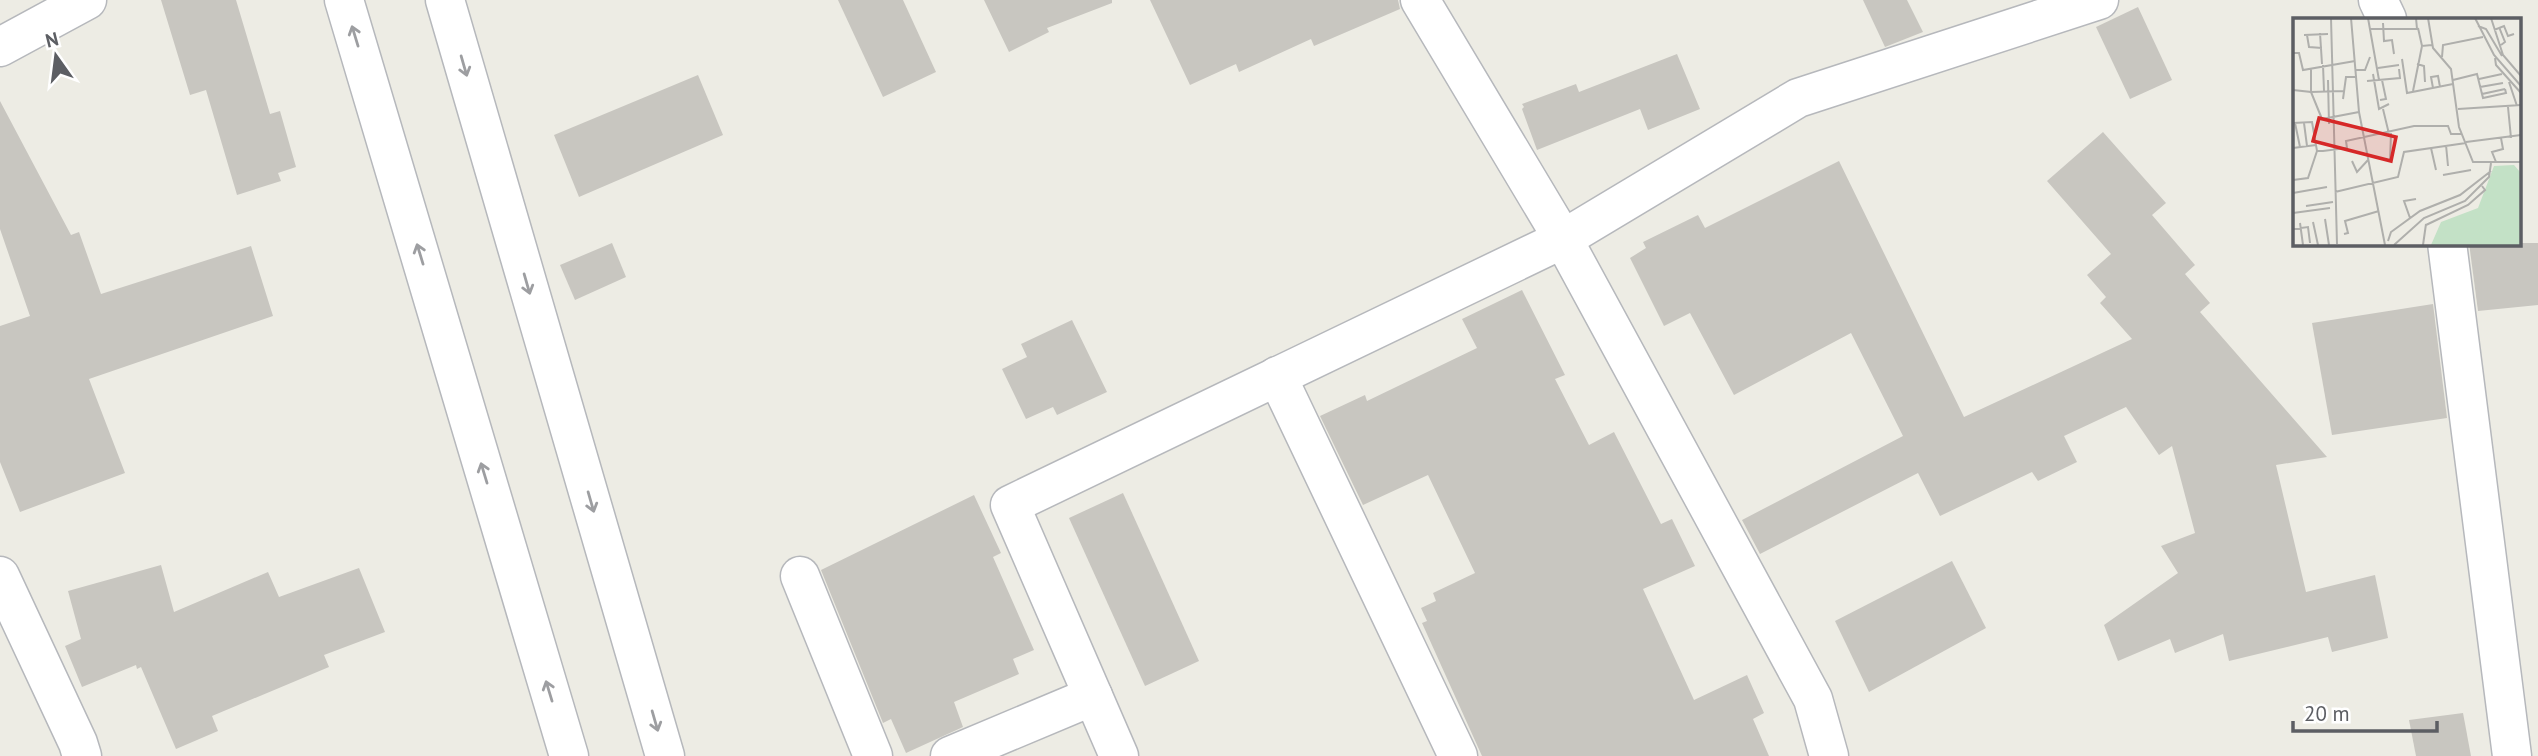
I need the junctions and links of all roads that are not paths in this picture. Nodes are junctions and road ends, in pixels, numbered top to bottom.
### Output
1 (87, 0) edge
2 (344, 0) edge
3 (444, 0) edge
4 (1420, 0) edge
5 (2099, 0) edge
6 (2378, 0) edge
7 (2387, 18) edge
8 (0, 47) edge
9 (1563, 239) junction
10 (2447, 245) edge
11 (1277, 376) junction
12 (0, 576) edge
13 (800, 576) dead end
14 (1093, 696) junction
15 (82, 756) edge
16 (569, 756) edge
17 (665, 756) edge
18 (873, 756) edge
19 (950, 756) edge
20 (1119, 756) edge
21 (1458, 756) edge
22 (1829, 756) edge
23 (2512, 756) edge

1 - 8 street
16 -> 2 street
3 -> 17 street
4 - 9 street
5 - 9 street
6 - 7 street
9 - 11 street
9 - 22 street
10 - 23 street
11 - 14 street
11 - 21 street
12 - 15 street
13 - 18 street
14 - 19 street
14 - 20 street

